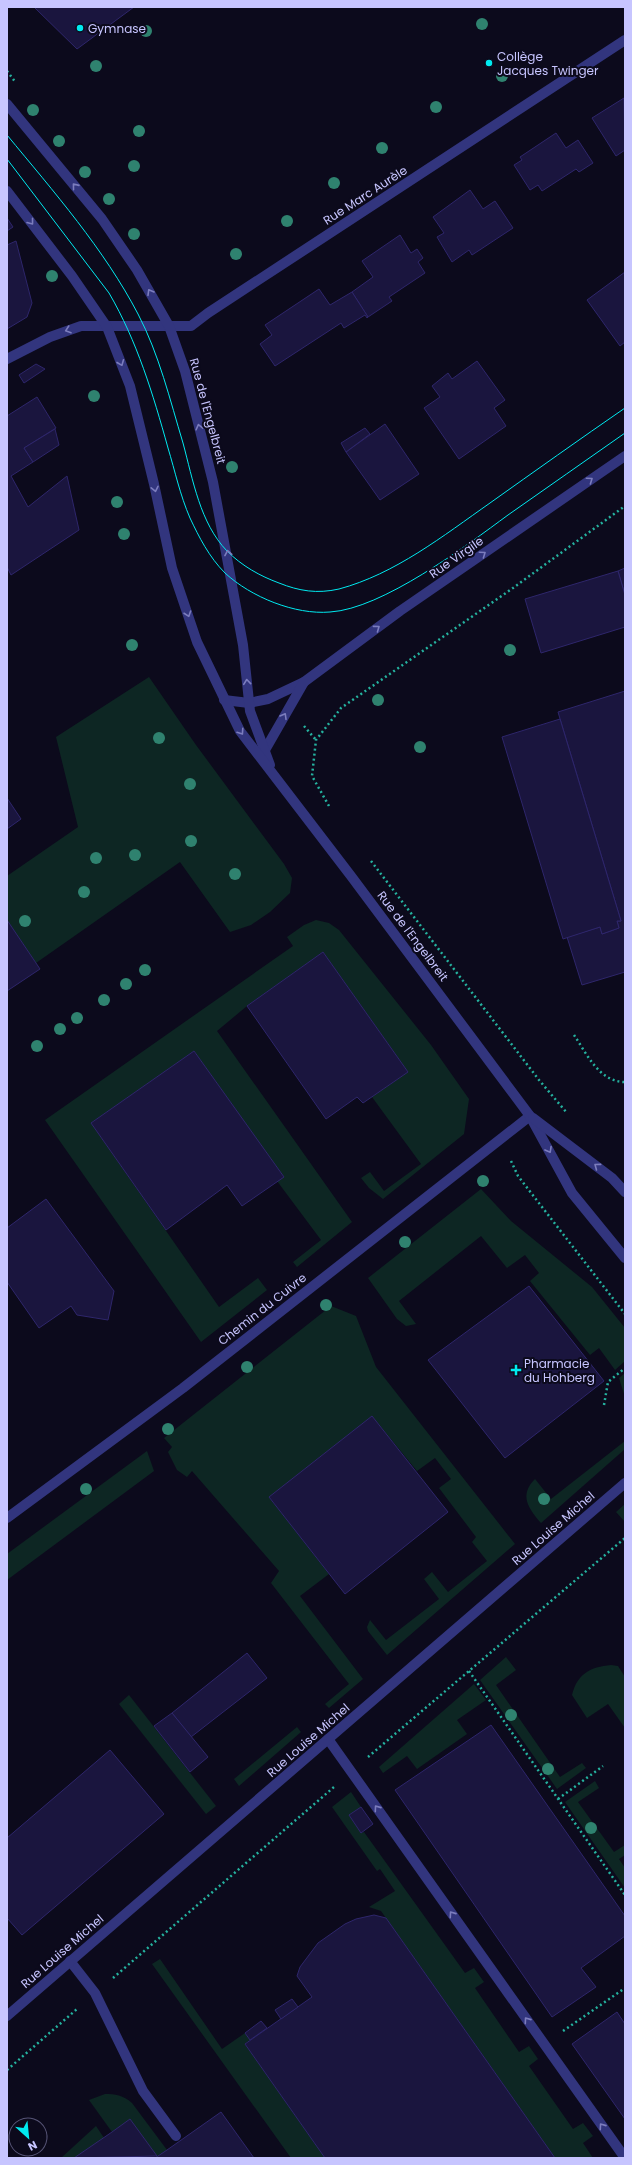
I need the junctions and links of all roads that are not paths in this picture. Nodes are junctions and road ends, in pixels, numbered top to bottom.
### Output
1 (625, 40) edge
2 (7, 104) edge
3 (7, 191) edge
4 (169, 326) junction
5 (106, 327) junction
6 (7, 359) edge
7 (625, 456) edge
8 (304, 682) junction
9 (224, 700) junction
10 (249, 703) junction
11 (264, 750) junction
12 (272, 773) junction
13 (530, 1116) junction
14 (625, 1192) edge
15 (625, 1258) edge
16 (625, 1483) edge
17 (7, 1518) edge
18 (328, 1739) junction
19 (70, 1961) junction
20 (7, 2016) edge
21 (176, 2136) dead end
22 (625, 2158) edge

1 - 4 street, Rue Marc Aurèle
4 -> 2 street, Rue de l'Engelbreit
3 -> 5 street, Rue de l'Engelbreit
4 - 5 street, Rue Marc Aurèle
10 -> 4 street, Rue de l'Engelbreit
5 -> 6 street, Rue Marc Aurèle
5 -> 9 street, Rue de l'Engelbreit
8 -> 7 street, Rue Virgile
8 - 10 street, Rue Virgile
11 -> 8 street, Rue Virgile
9 - 10 street, Rue Virgile
9 -> 12 street, Rue de l'Engelbreit
10 - 11 street, Rue de l'Engelbreit
11 - 12 street, Rue de l'Engelbreit
12 - 13 street, Rue de l'Engelbreit
14 -> 13 street, Rue de l'Engelbreit
13 -> 15 street, Rue de l'Engelbreit
13 - 17 street, Chemin du Cuivre
16 - 18 street, Rue Louise Michel
18 - 19 street, Rue Louise Michel
22 -> 18 street
19 - 20 street, Rue Louise Michel
19 - 21 street

